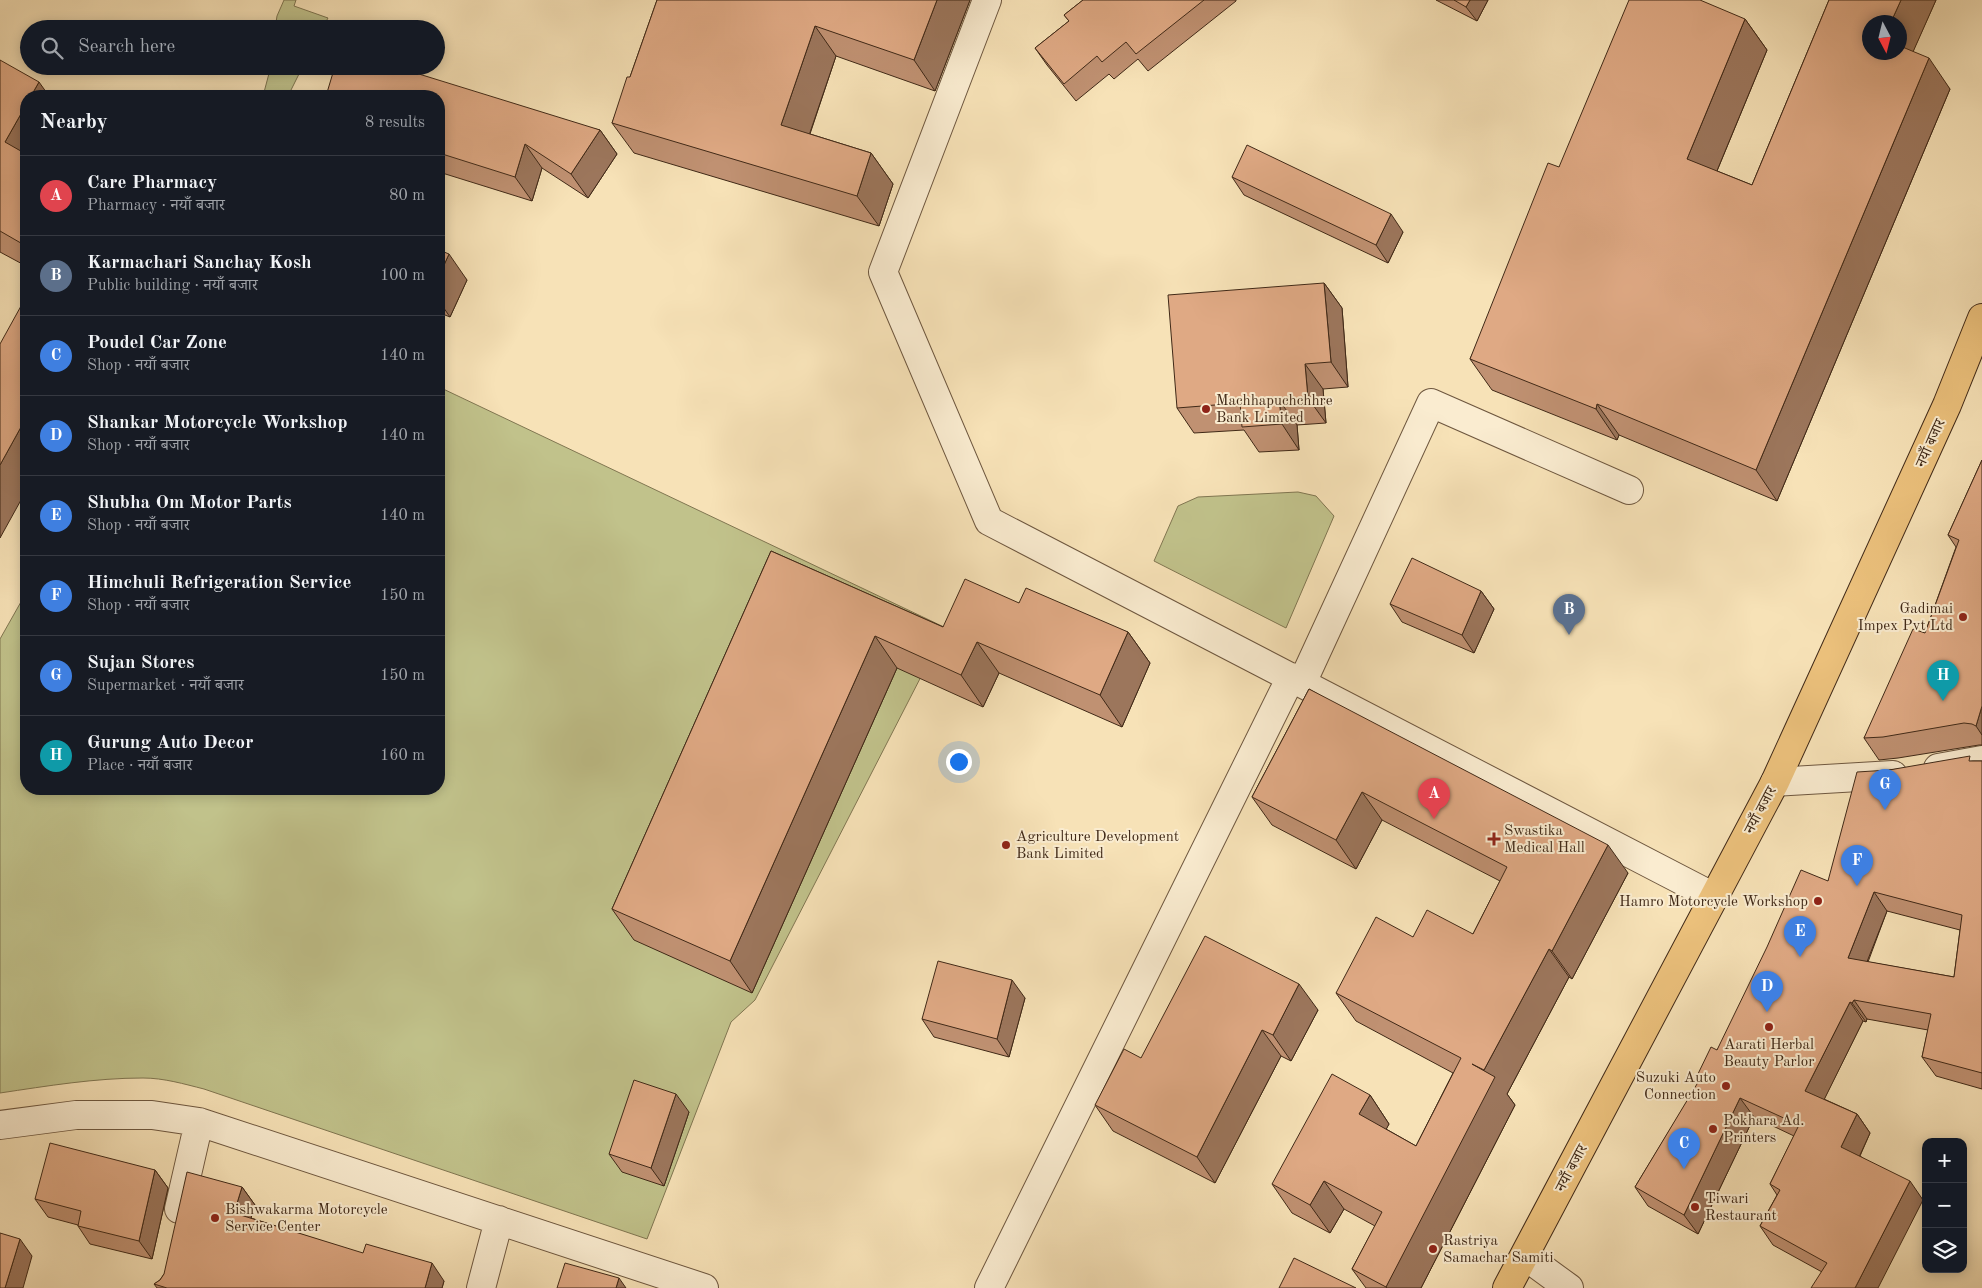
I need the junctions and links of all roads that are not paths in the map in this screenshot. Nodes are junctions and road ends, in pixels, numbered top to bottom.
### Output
1 (987, 0) edge
2 (1982, 318) edge
3 (1630, 490) dead end
4 (1297, 680) junction
5 (1982, 760) edge
6 (1775, 782) junction
7 (1714, 897) junction
8 (199, 1122) junction
9 (0, 1125) edge
10 (0, 1129) edge
11 (499, 1220) junction
12 (174, 1232) edge
13 (1525, 1256) junction
14 (480, 1288) edge
15 (704, 1288) edge
16 (989, 1288) edge
17 (1507, 1288) edge
18 (1569, 1288) edge

1 - 4 street
2 - 6 main road, नयाँ बजार
3 - 4 street
4 - 7 street
4 - 16 street
5 - 6 street
6 - 7 main road, नयाँ बजार
7 - 13 main road, नयाँ बजार
8 - 9 street
8 - 11 street
8 - 12 street
9 - 10 street
11 - 14 street
11 - 15 street
13 - 17 main road, नयाँ बजार
13 - 18 street

